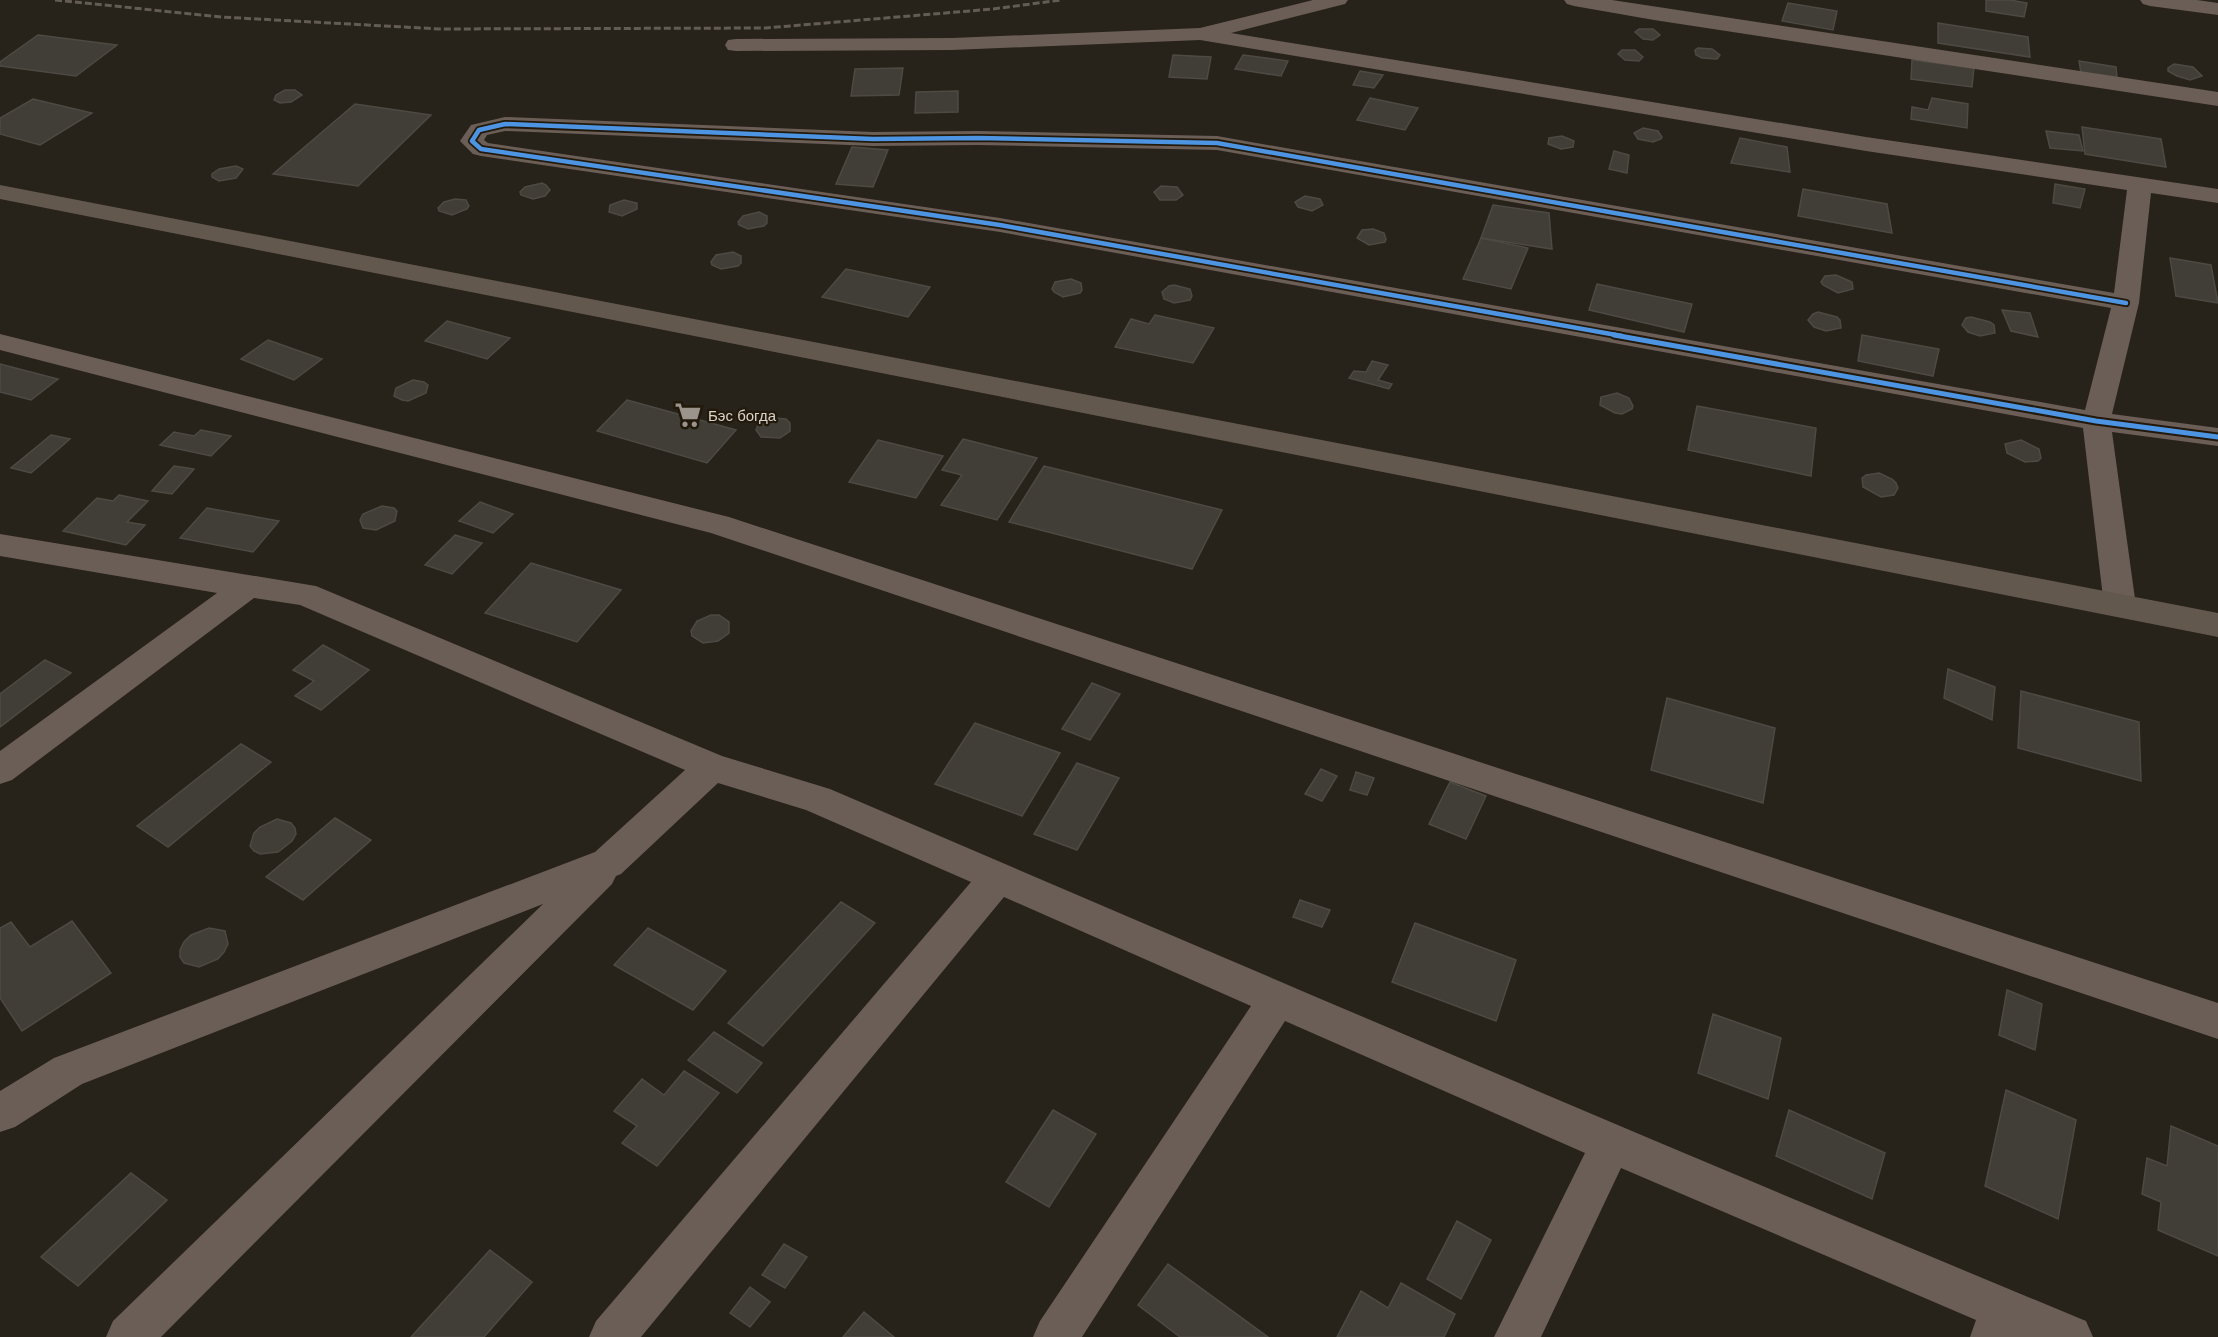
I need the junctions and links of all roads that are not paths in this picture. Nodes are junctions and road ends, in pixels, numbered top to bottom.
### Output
1 (1338, 0) edge
2 (1574, 0) edge
3 (2150, 0) edge
4 (2218, 9) edge
5 (1200, 34) junction
6 (736, 45) dead end
7 (2218, 99) edge
8 (2140, 184) junction
9 (0, 192) edge
10 (2218, 196) edge
11 (2126, 303) junction
12 (0, 342) edge
13 (2096, 421) junction
14 (2218, 437) edge
15 (0, 545) edge
16 (250, 585) junction
17 (2120, 606) junction
18 (2218, 625) edge
19 (712, 767) junction
20 (0, 770) edge
21 (608, 863) junction
22 (997, 878) junction
23 (1278, 998) junction
24 (2218, 1021) edge
25 (0, 1113) edge
26 (1611, 1144) junction
27 (1998, 1322) edge
28 (129, 1337) edge
29 (612, 1337) edge
30 (1056, 1337) edge
31 (1517, 1337) edge
32 (2070, 1337) edge

1 - 5 street
2 - 7 street
3 - 4 street
5 - 6 street
5 - 8 street
8 - 10 street
8 - 11 street
9 - 17 street
11 - 13 street
11 - 13 street
12 - 24 street
13 - 14 street
13 - 17 street
15 - 16 street
16 - 19 street
16 - 20 street
17 - 18 street
19 - 21 street
19 - 22 street
21 - 25 street
21 - 28 street
22 - 23 street
22 - 29 street
23 - 26 street
23 - 30 street
26 - 27 street
26 - 31 street
27 - 32 street

